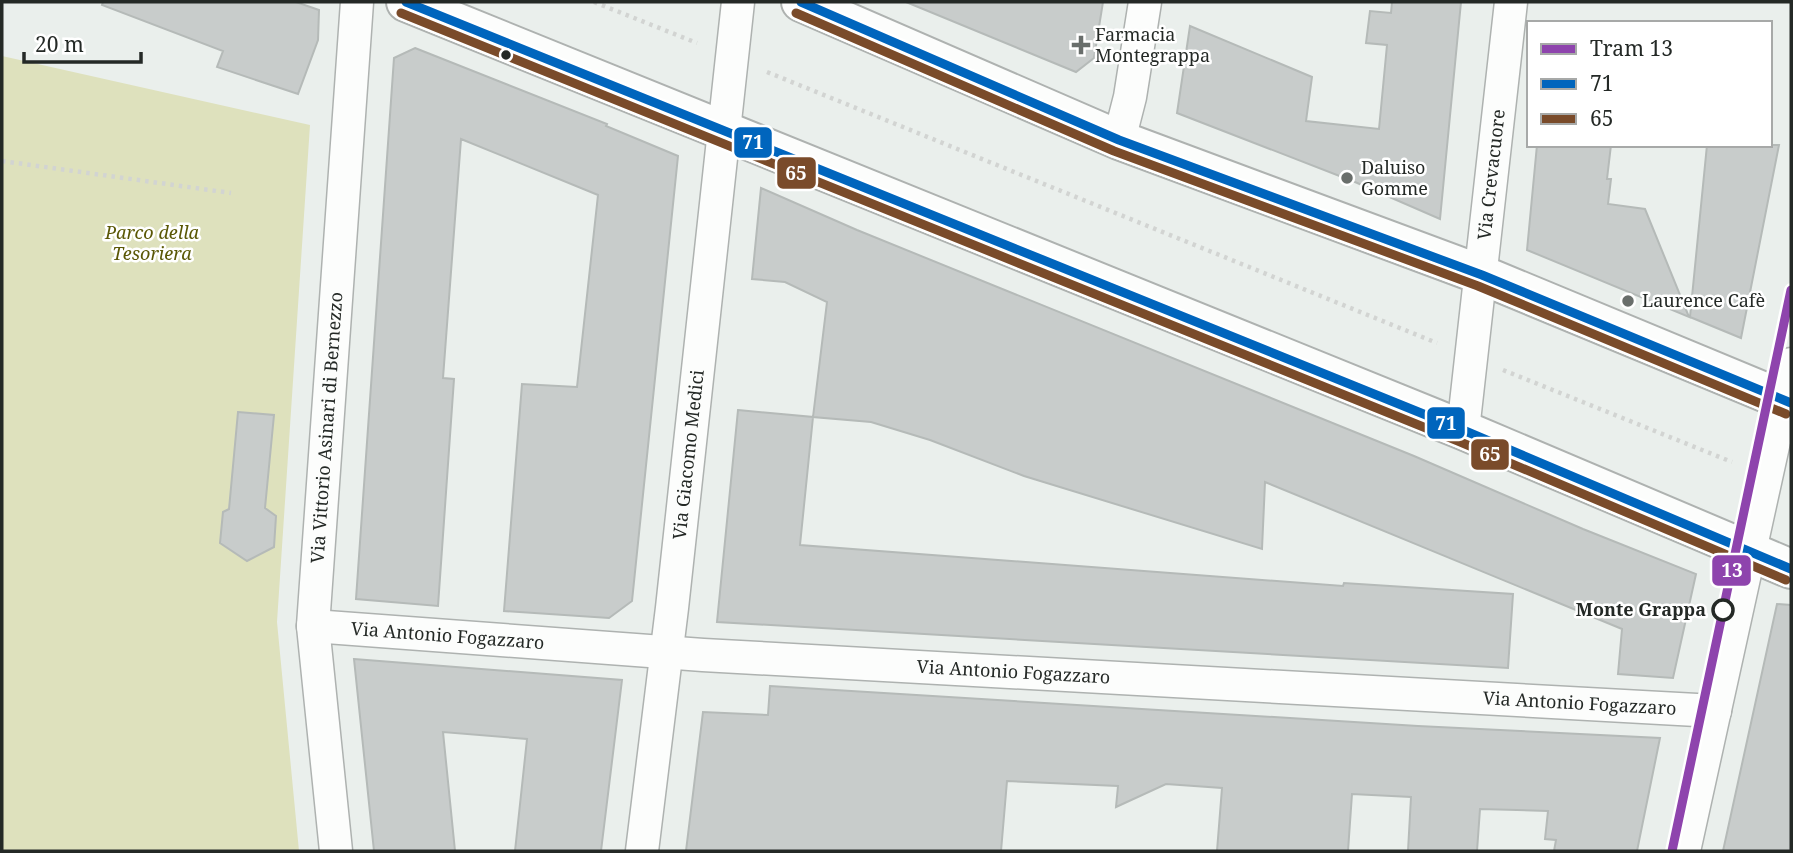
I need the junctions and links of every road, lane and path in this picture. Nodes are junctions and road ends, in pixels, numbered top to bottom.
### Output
1 (357, 2) edge
2 (406, 2) edge
3 (594, 2) edge
4 (738, 2) edge
5 (801, 2) edge
6 (1144, 2) edge
7 (1511, 2) edge
8 (731, 58) junction
9 (723, 131) junction
10 (1119, 140) junction
11 (2, 161) edge
12 (230, 193) dead end
13 (1482, 275) junction
14 (1471, 357) junction
15 (1789, 389) edge
16 (1463, 430) junction
17 (1767, 476) junction
18 (1750, 552) junction
19 (1791, 569) edge
20 (313, 626) junction
21 (666, 653) junction
22 (1715, 711) junction
23 (336, 851) edge
24 (642, 851) edge
25 (1684, 851) edge

1 - 20 street, Via Vittorio Asinari di Bernezzo
2 - 9 street
3 - 8 path
4 - 8 street, Via Giacomo Medici
5 - 10 street
6 - 10 street
7 - 13 street, Via Crevacuore
8 - 9 street, Via Giacomo Medici
8 - 14 path
9 - 16 street
9 - 21 street, Via Giacomo Medici
10 - 13 street
11 - 12 path
13 - 14 street, Via Crevacuore
13 - 15 street
14 - 16 street, Via Crevacuore
14 - 17 path
15 - 17 street
16 - 18 street
17 - 18 street
18 - 19 street
18 - 22 street
20 - 21 street, Via Antonio Fogazzaro
20 - 23 street, Via Vittorio Asinari di Bernezzo
21 - 22 street, Via Antonio Fogazzaro
21 - 24 street, Via Giacomo Medici
22 - 25 street

